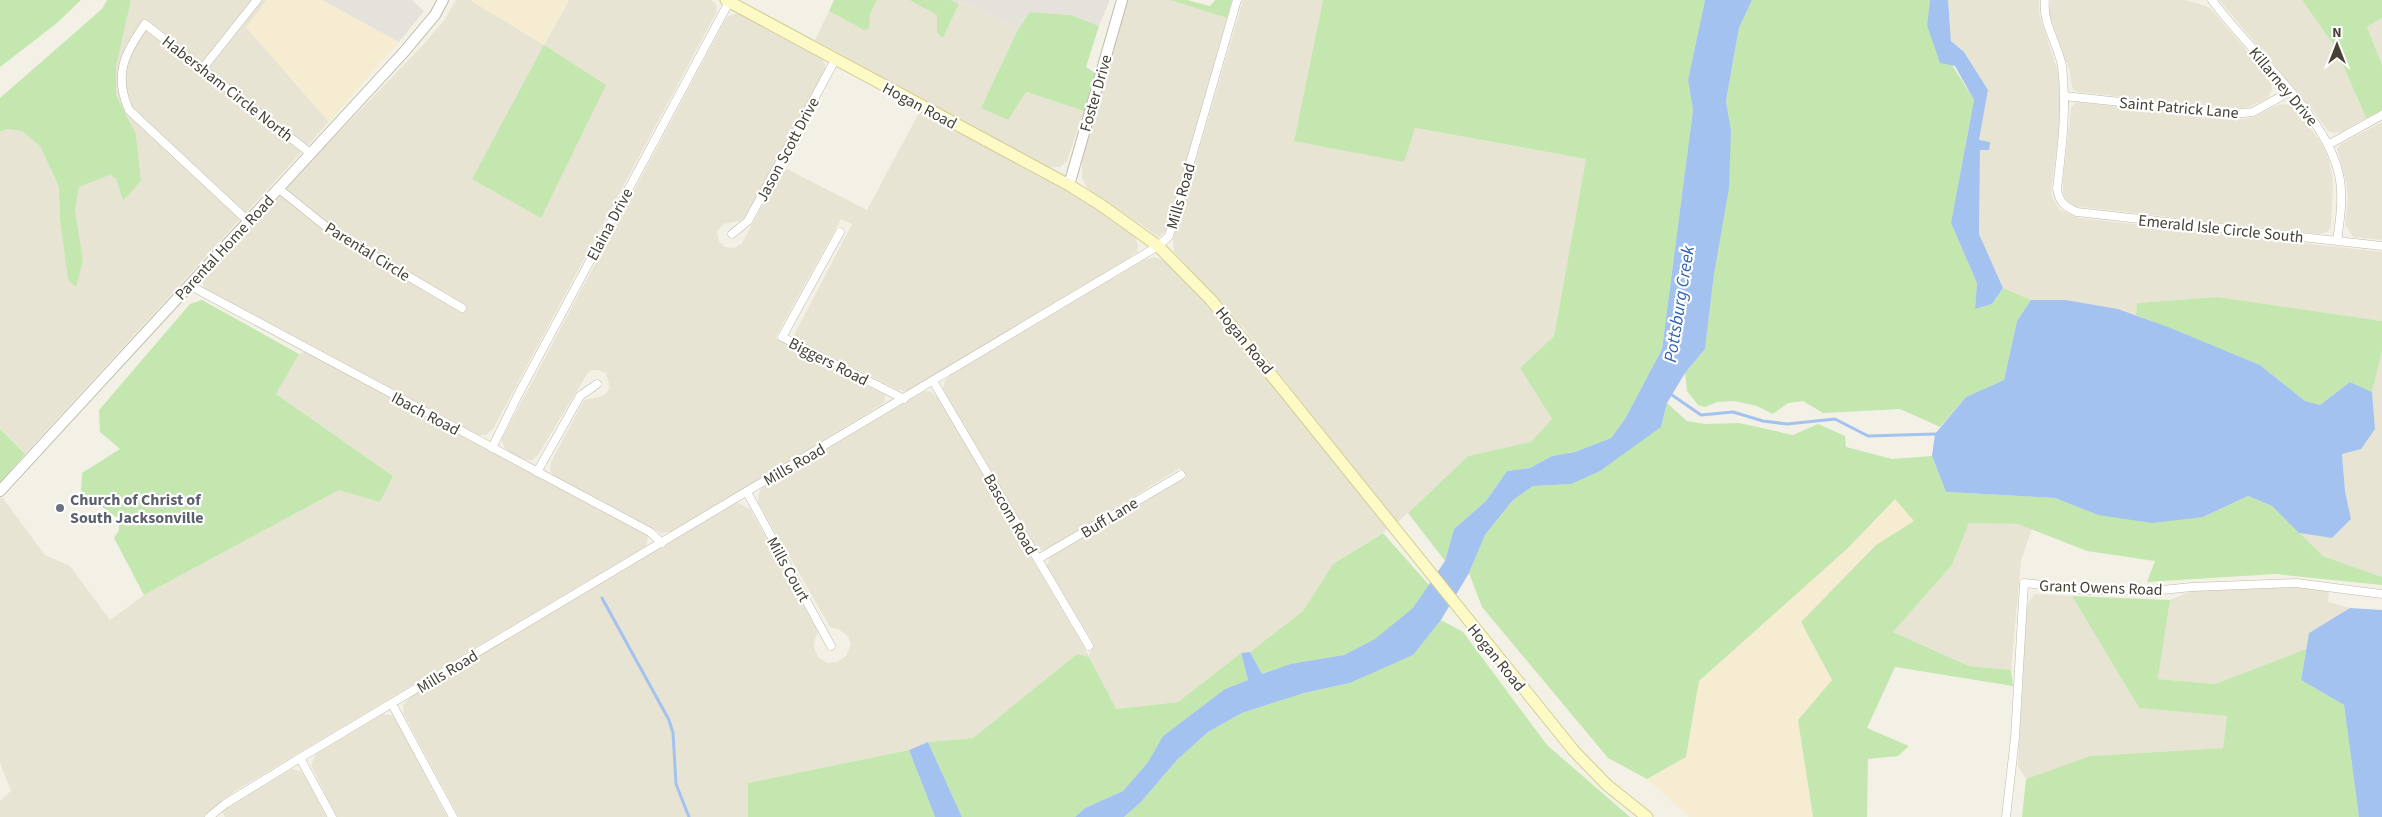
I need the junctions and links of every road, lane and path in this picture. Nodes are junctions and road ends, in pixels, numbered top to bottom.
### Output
1 (257, 0) edge
2 (443, 0) edge
3 (1122, 0) edge
4 (1236, 0) edge
5 (2045, 0) edge
6 (2212, 0) edge
7 (728, 1) edge
8 (835, 60) junction
9 (203, 68) junction
10 (2289, 92) junction
11 (2064, 96) junction
12 (2382, 115) edge
13 (2328, 145) junction
14 (310, 153) junction
15 (1069, 185) junction
16 (278, 188) junction
17 (248, 221) junction
18 (840, 232) dead end
19 (732, 234) dead end
20 (2337, 241) junction
21 (1158, 246) junction
22 (2382, 246) edge
23 (189, 285) junction
24 (462, 308) dead end
25 (933, 381) junction
26 (597, 384) dead end
27 (904, 399) junction
28 (492, 448) junction
29 (537, 472) junction
30 (1181, 475) dead end
31 (0, 491) edge
32 (746, 492) junction
33 (662, 543) junction
34 (1038, 559) junction
35 (2382, 594) edge
36 (831, 646) dead end
37 (1089, 646) dead end
38 (392, 704) junction
39 (300, 758) junction
40 (209, 817) edge
41 (332, 817) edge
42 (453, 817) edge
43 (1647, 817) edge
44 (2006, 817) edge

1 - 9 street
2 - 14 street, Parental Home Road
3 - 15 street, Foster Drive
4 - 21 street, Mills Road
5 - 11 street
6 - 10 street, Killarney Drive
7 - 8 main road, Hogan Road
7 - 28 street, Elaina Drive
8 - 15 main road, Hogan Road
8 - 19 street, Jason Scott Drive
9 - 14 street, Habersham Circle North
9 - 17 street, Habersham Circle North
10 - 11 street, Saint Patrick Lane
10 - 13 street, Killarney Drive
11 - 20 street, Emerald Isle Circle South
12 - 13 street
13 - 20 street, Killarney Drive
14 - 16 street, Parental Home Road
15 - 21 main road, Hogan Road
16 - 17 street, Parental Home Road
16 - 24 street, Parental Circle
17 - 23 street, Parental Home Road
18 - 27 street, Biggers Road
20 - 22 street, Emerald Isle Circle South
21 - 25 street, Mills Road
21 - 43 main road, Hogan Road
23 - 28 street, Ibach Road
23 - 31 street, Parental Home Road
25 - 27 street, Mills Road
25 - 34 street, Bascom Road
26 - 29 street
27 - 32 street, Mills Road
28 - 29 street, Ibach Road
29 - 33 street, Ibach Road
30 - 34 street, Buff Lane
32 - 33 street, Mills Road
32 - 36 street, Mills Court
33 - 38 street, Mills Road
34 - 37 street, Bascom Road
35 - 44 street, Grant Owens Road
38 - 39 street, Mills Road
38 - 42 street
39 - 40 street, Mills Road
39 - 41 street

